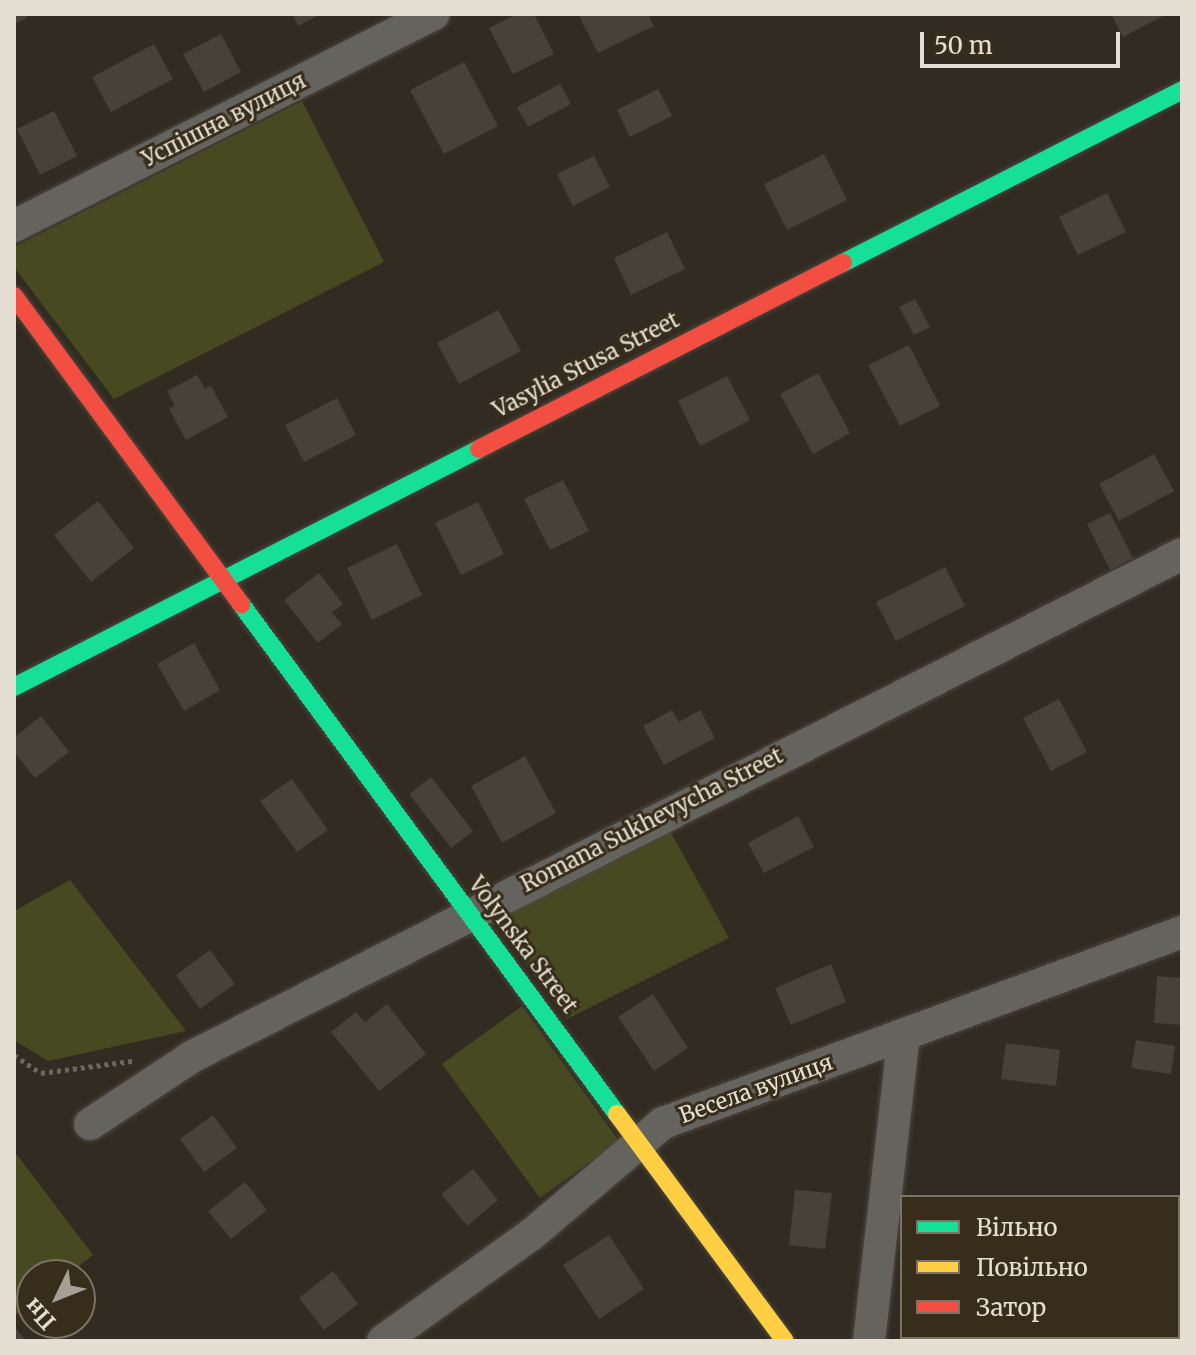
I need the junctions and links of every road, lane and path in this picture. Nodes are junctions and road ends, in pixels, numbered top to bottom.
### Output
1 (434, 14) edge
2 (1182, 90) edge
3 (14, 226) edge
4 (14, 296) edge
5 (1182, 554) edge
6 (222, 577) junction
7 (14, 687) edge
8 (468, 912) junction
9 (1182, 932) edge
10 (904, 1035) junction
11 (14, 1055) edge
12 (144, 1059) dead end
13 (90, 1124) dead end
14 (638, 1140) junction
15 (383, 1341) edge
16 (785, 1341) edge
17 (869, 1341) edge

1 - 3 street, Успішна вулиця
2 - 6 street, Vasylia Stusa Street
4 - 6 street, Volynska Street
5 - 8 street, Romana Sukhevycha Street
6 - 7 street, Vasylia Stusa Street
6 - 8 street, Volynska Street
8 - 13 street, Romana Sukhevycha Street
8 - 14 street, Volynska Street
9 - 10 street, Весела вулиця
10 - 14 street, Весела вулиця
10 - 17 street
11 - 12 path
14 - 15 street, Весела вулиця
14 - 16 street, Volynska Street

